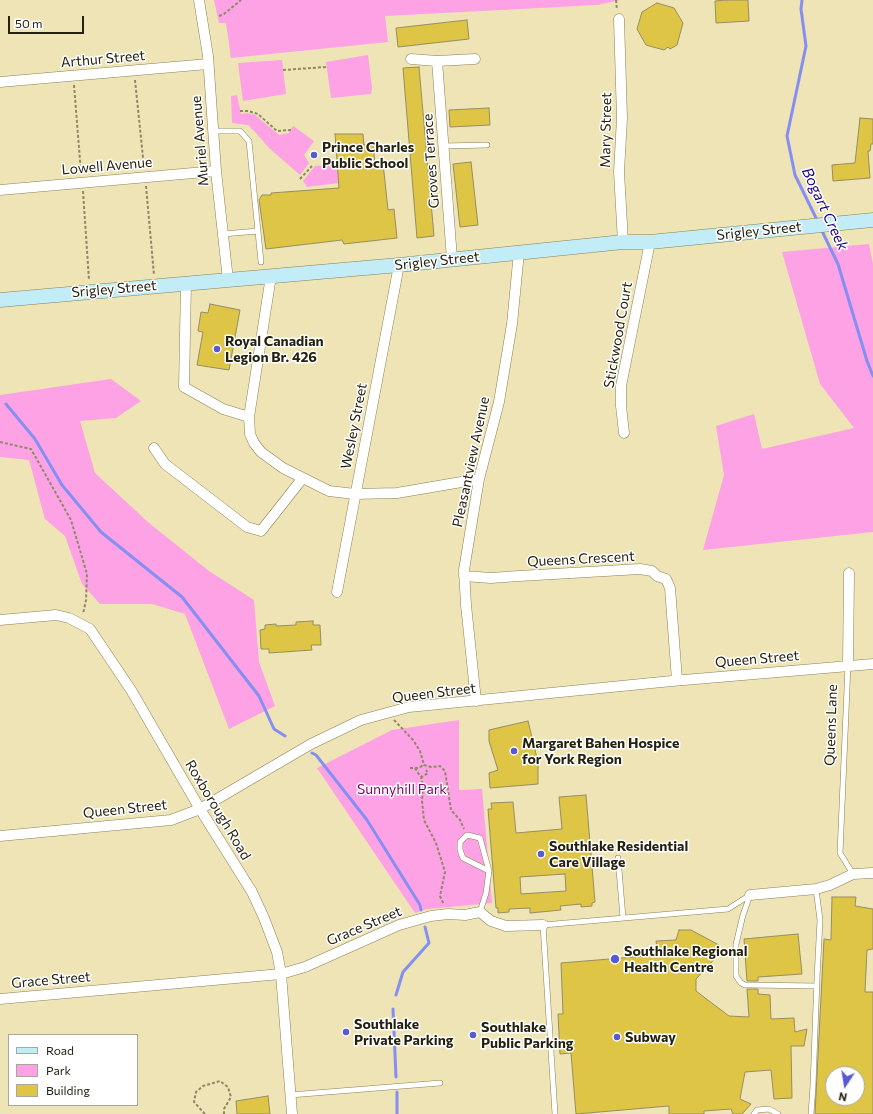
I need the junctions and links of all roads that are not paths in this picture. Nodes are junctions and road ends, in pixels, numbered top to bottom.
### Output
1 (199, 0) edge
2 (619, 19) dead end
3 (411, 59) dead end
4 (475, 59) dead end
5 (437, 61) junction
6 (208, 64) junction
7 (0, 82) edge
8 (212, 131) junction
9 (487, 145) dead end
10 (444, 146) junction
11 (216, 171) junction
12 (0, 190) edge
13 (872, 217) edge
14 (258, 231) junction
15 (222, 234) junction
16 (624, 242) junction
17 (650, 242) junction
18 (519, 252) junction
19 (452, 259) junction
20 (261, 262) dead end
21 (399, 265) junction
22 (271, 276) junction
23 (228, 280) junction
24 (186, 283) junction
25 (0, 300) edge
26 (249, 417) junction
27 (624, 434) dead end
28 (154, 448) dead end
29 (302, 479) junction
30 (479, 479) junction
31 (355, 494) junction
32 (849, 573) dead end
33 (464, 576) junction
34 (337, 592) dead end
35 (0, 620) edge
36 (873, 664) edge
37 (848, 665) junction
38 (677, 680) junction
39 (476, 701) junction
40 (200, 809) junction
41 (0, 836) edge
42 (618, 858) dead end
43 (489, 871) junction
44 (873, 873) edge
45 (853, 874) junction
46 (816, 889) junction
47 (750, 895) junction
48 (480, 912) junction
49 (623, 918) junction
50 (543, 925) junction
51 (281, 974) junction
52 (816, 986) junction
53 (0, 999) edge
54 (440, 1083) dead end
55 (290, 1095) junction
56 (292, 1114) edge
57 (555, 1114) edge
58 (754, 1114) edge
59 (778, 1114) edge
60 (811, 1114) edge

1 - 6 street, Muriel Avenue
2 - 16 street, Mary Street
3 - 5 street
4 - 5 street
5 - 10 street, Groves Terrace
6 - 7 street, Arthur Street
6 - 8 street, Muriel Avenue
8 - 11 street, Muriel Avenue
8 - 14 lane
9 - 10 lane
10 - 19 street, Groves Terrace
11 - 12 street, Lowell Avenue
11 - 15 street, Muriel Avenue
13 - 17 street, Srigley Street
14 - 15 lane
14 - 20 lane
15 - 23 street, Muriel Avenue
16 - 17 street, Srigley Street
16 - 18 street, Srigley Street
17 - 27 street, Stickwood Court
18 - 19 street, Srigley Street
18 - 30 street, Pleasantview Avenue
19 - 21 street, Srigley Street
21 - 22 street, Srigley Street
21 - 31 street, Wesley Street
22 - 23 street, Srigley Street
22 - 26 street
23 - 24 street, Srigley Street
24 - 25 street, Srigley Street
24 - 26 street
26 - 29 street
28 - 29 street
29 - 31 street
30 - 31 street
30 - 33 street, Pleasantview Avenue
31 - 34 street, Wesley Street
32 - 37 street, Queens Lane
33 - 38 street, Queens Crescent
33 - 39 street, Pleasantview Avenue
35 - 40 street, Roxborough Road
36 - 37 street, Queen Street
37 - 38 street, Queen Street
37 - 45 lane, Queens Lane
38 - 39 street, Queen Street
39 - 40 street, Queen Street
40 - 41 street, Queen Street
40 - 51 street, Roxborough Road
42 - 49 lane
43 - 43 lane
43 - 48 lane
44 - 45 street
45 - 46 street
46 - 47 street
46 - 52 lane
47 - 49 lane
47 - 52 lane
48 - 50 street
48 - 51 street, Grace Street
49 - 50 lane
50 - 57 lane
51 - 53 street, Grace Street
51 - 55 street, Roxborough Road
52 - 60 lane
54 - 55 lane
55 - 56 street, Roxborough Road
58 - 59 lane

